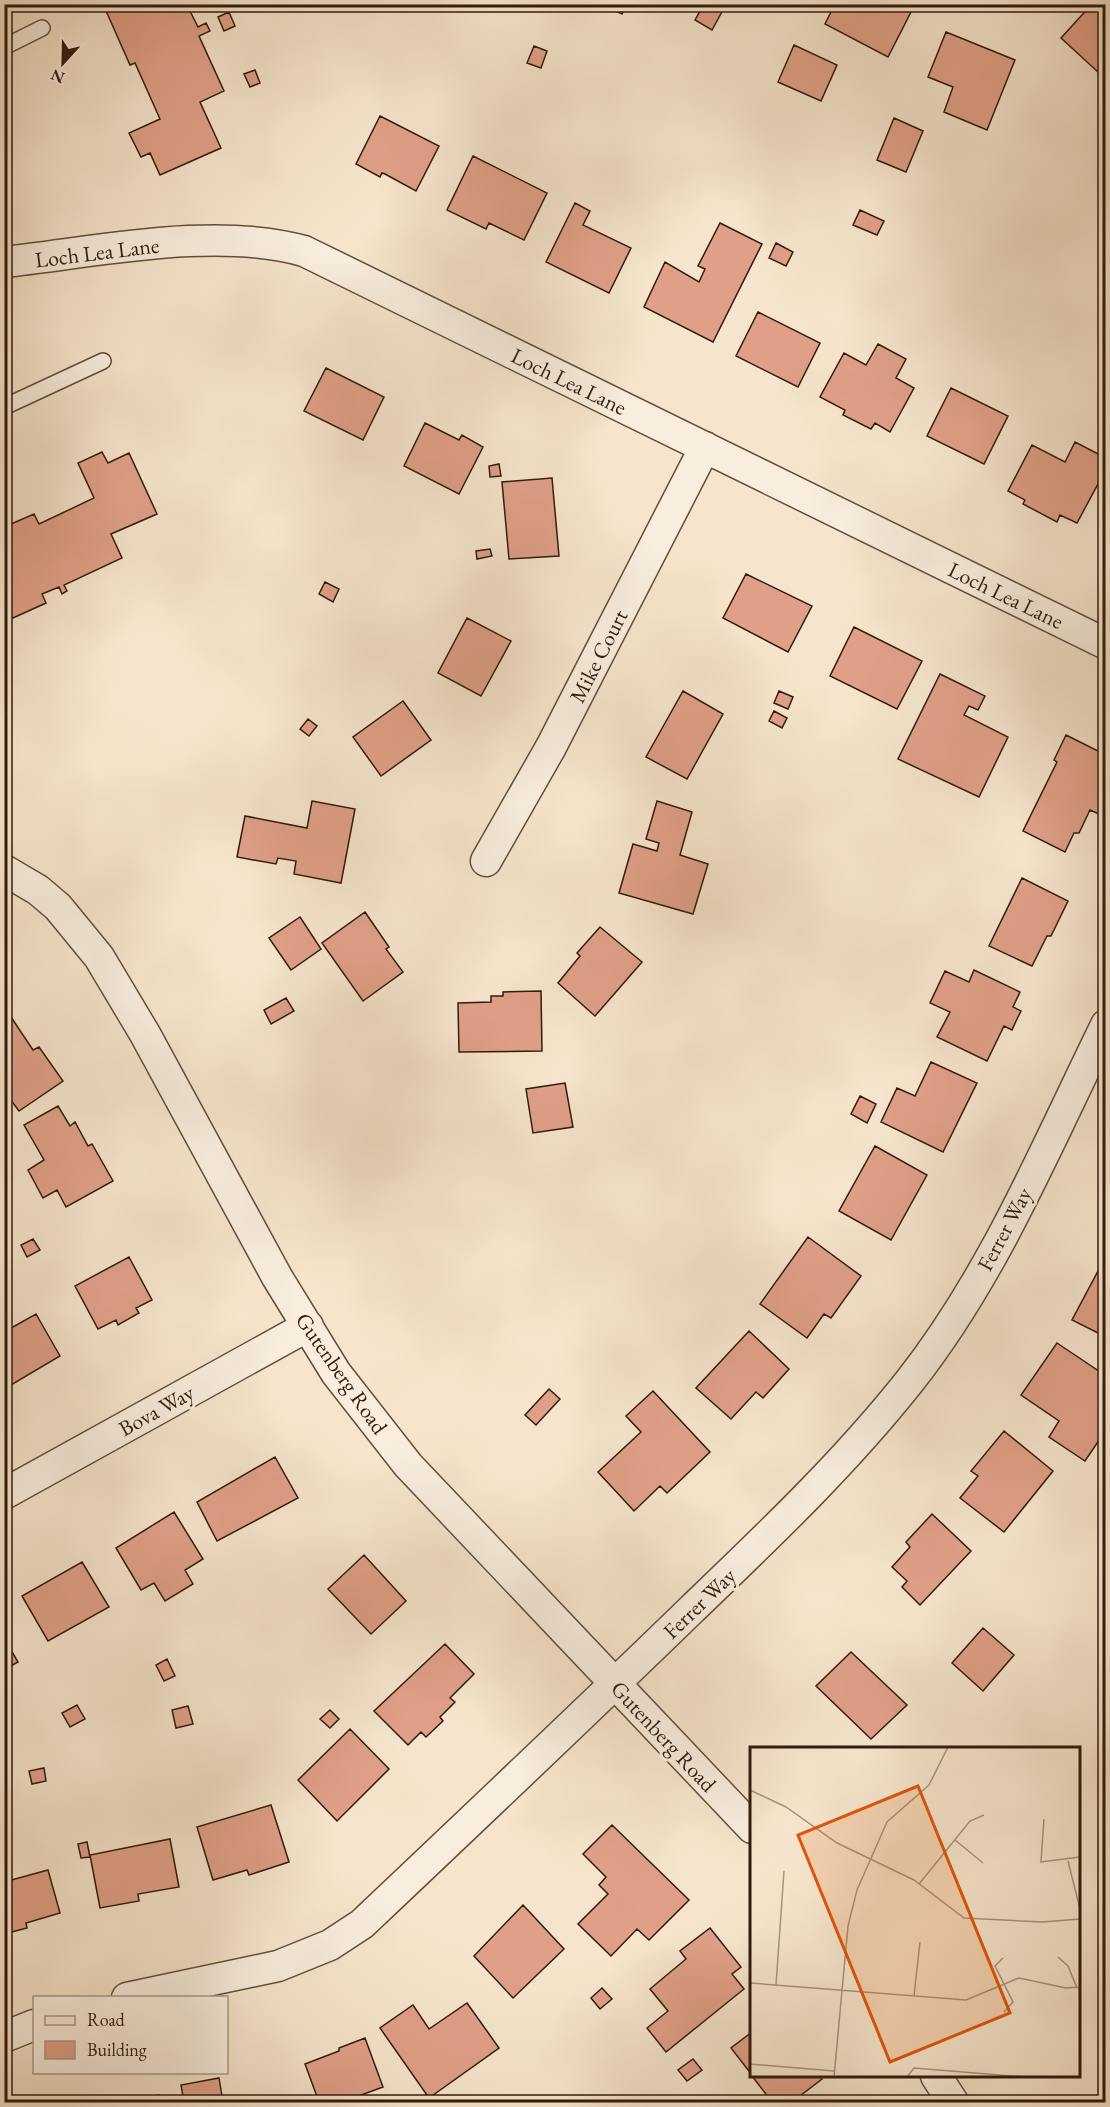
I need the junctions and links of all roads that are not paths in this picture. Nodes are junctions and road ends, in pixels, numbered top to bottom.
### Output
1 (42, 28) dead end
2 (4, 47) edge
3 (4, 262) edge
4 (104, 361) dead end
5 (4, 407) edge
6 (705, 447) junction
7 (1106, 644) edge
8 (486, 861) dead end
9 (4, 870) edge
10 (1106, 1025) edge
11 (308, 1326) junction
12 (4, 1494) edge
13 (615, 1685) junction
14 (750, 1826) edge
15 (134, 1996) edge
16 (33, 2025) edge
17 (4, 2037) edge
18 (937, 2077) edge
19 (953, 2103) edge

1 - 2 lane
3 - 6 street, Loch Lea Lane
4 - 5 lane
6 - 7 street, Loch Lea Lane
6 - 8 street, Mike Court
9 - 11 street, Gutenberg Road
10 - 13 street, Ferrer Way
11 - 12 street, Bova Way
11 - 13 street, Gutenberg Road
13 - 14 street, Gutenberg Road
13 - 15 street, Ferrer Way
16 - 17 street
18 - 19 street

